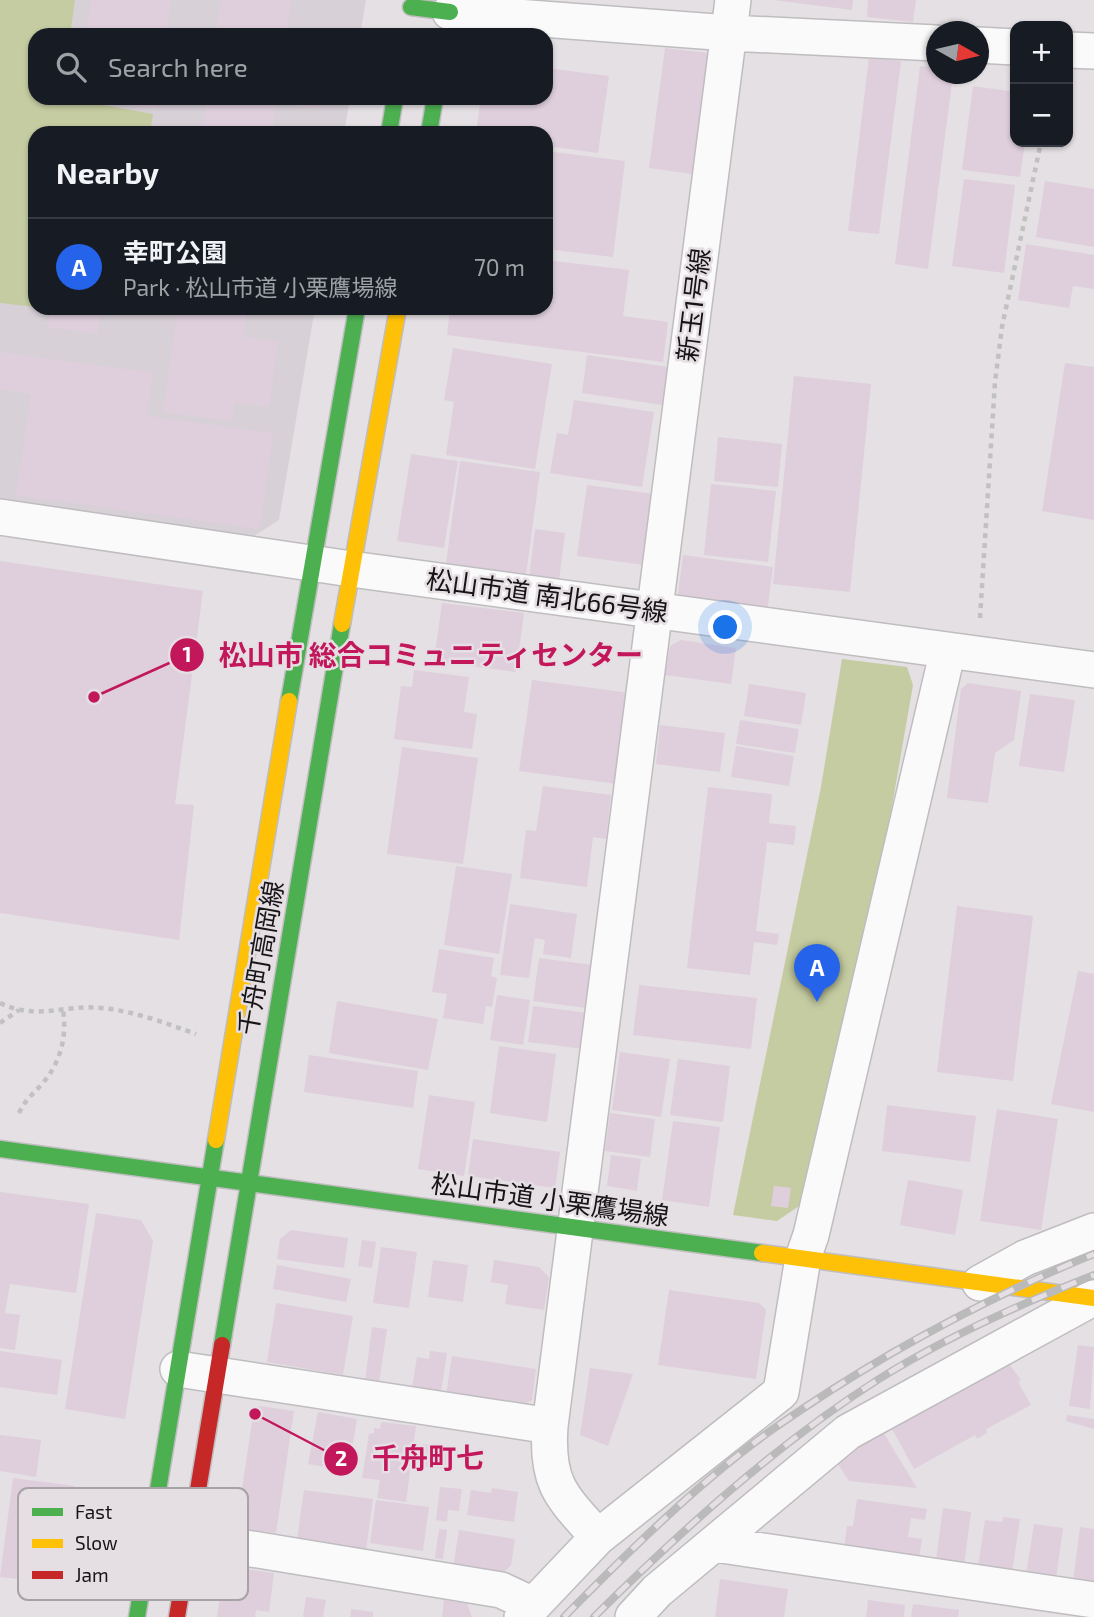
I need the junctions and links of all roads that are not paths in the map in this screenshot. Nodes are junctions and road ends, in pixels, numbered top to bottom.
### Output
1 (412, 4) edge
2 (450, 12) edge
3 (731, 16) edge
4 (408, 26) dead end
5 (926, 42) edge
6 (989, 46) edge
7 (1010, 47) edge
8 (1073, 50) edge
9 (1094, 51) edge
10 (394, 105) edge
11 (434, 105) edge
12 (390, 126) edge
13 (430, 126) edge
14 (357, 315) edge
15 (397, 315) edge
16 (0, 517) edge
17 (312, 562) junction
18 (351, 569) junction
19 (656, 611) junction
20 (963, 652) junction
21 (1094, 670) edge
22 (0, 1149) edge
23 (209, 1175) junction
24 (248, 1183) junction
25 (576, 1228) junction
26 (1094, 1231) edge
27 (803, 1258) junction
28 (980, 1283) junction
29 (1094, 1298) edge
30 (178, 1368) junction
31 (217, 1375) junction
32 (551, 1426) junction
33 (158, 1488) edge
34 (198, 1488) edge
35 (598, 1537) junction
36 (715, 1544) junction
37 (248, 1549) edge
38 (1094, 1600) edge
39 (526, 1611) edge
40 (633, 1617) edge

1 - 2 street
1 - 4 street
2 - 3 street
3 - 5 street
3 - 19 street, 新玉1号線
6 - 7 street
8 - 9 street
10 - 12 street
11 - 13 street
14 - 17 street, 千舟町高岡線
15 - 18 street, 千舟町高岡線
16 - 17 street, 松山市道 南北66号線
17 - 18 street, 松山市道 南北66号線
17 - 23 street, 千舟町高岡線
18 - 19 street, 松山市道 南北66号線
18 - 24 street, 千舟町高岡線
19 - 20 street, 松山市道 南北66号線
19 - 25 street, 新玉1号線
20 - 21 street, 松山市道 南北66号線
20 - 27 street
22 - 23 street, 松山市道 小栗鷹場線
23 - 24 street, 松山市道 小栗鷹場線
23 - 30 street, 千舟町高岡線
24 - 25 street, 松山市道 小栗鷹場線
24 - 31 street, 千舟町高岡線
25 - 27 street, 松山市道 小栗鷹場線
25 - 32 street, 新玉1号線
26 - 28 street
27 - 28 street, 松山市道 小栗鷹場線
27 - 35 street
28 - 29 street, 松山市道 小栗鷹場線
29 - 36 street
30 - 31 street
30 - 33 street, 千舟町高岡線
31 - 32 street
31 - 34 street, 千舟町高岡線
32 - 35 street, 新玉1号線
35 - 39 street
36 - 38 street
36 - 40 street
37 - 39 street

